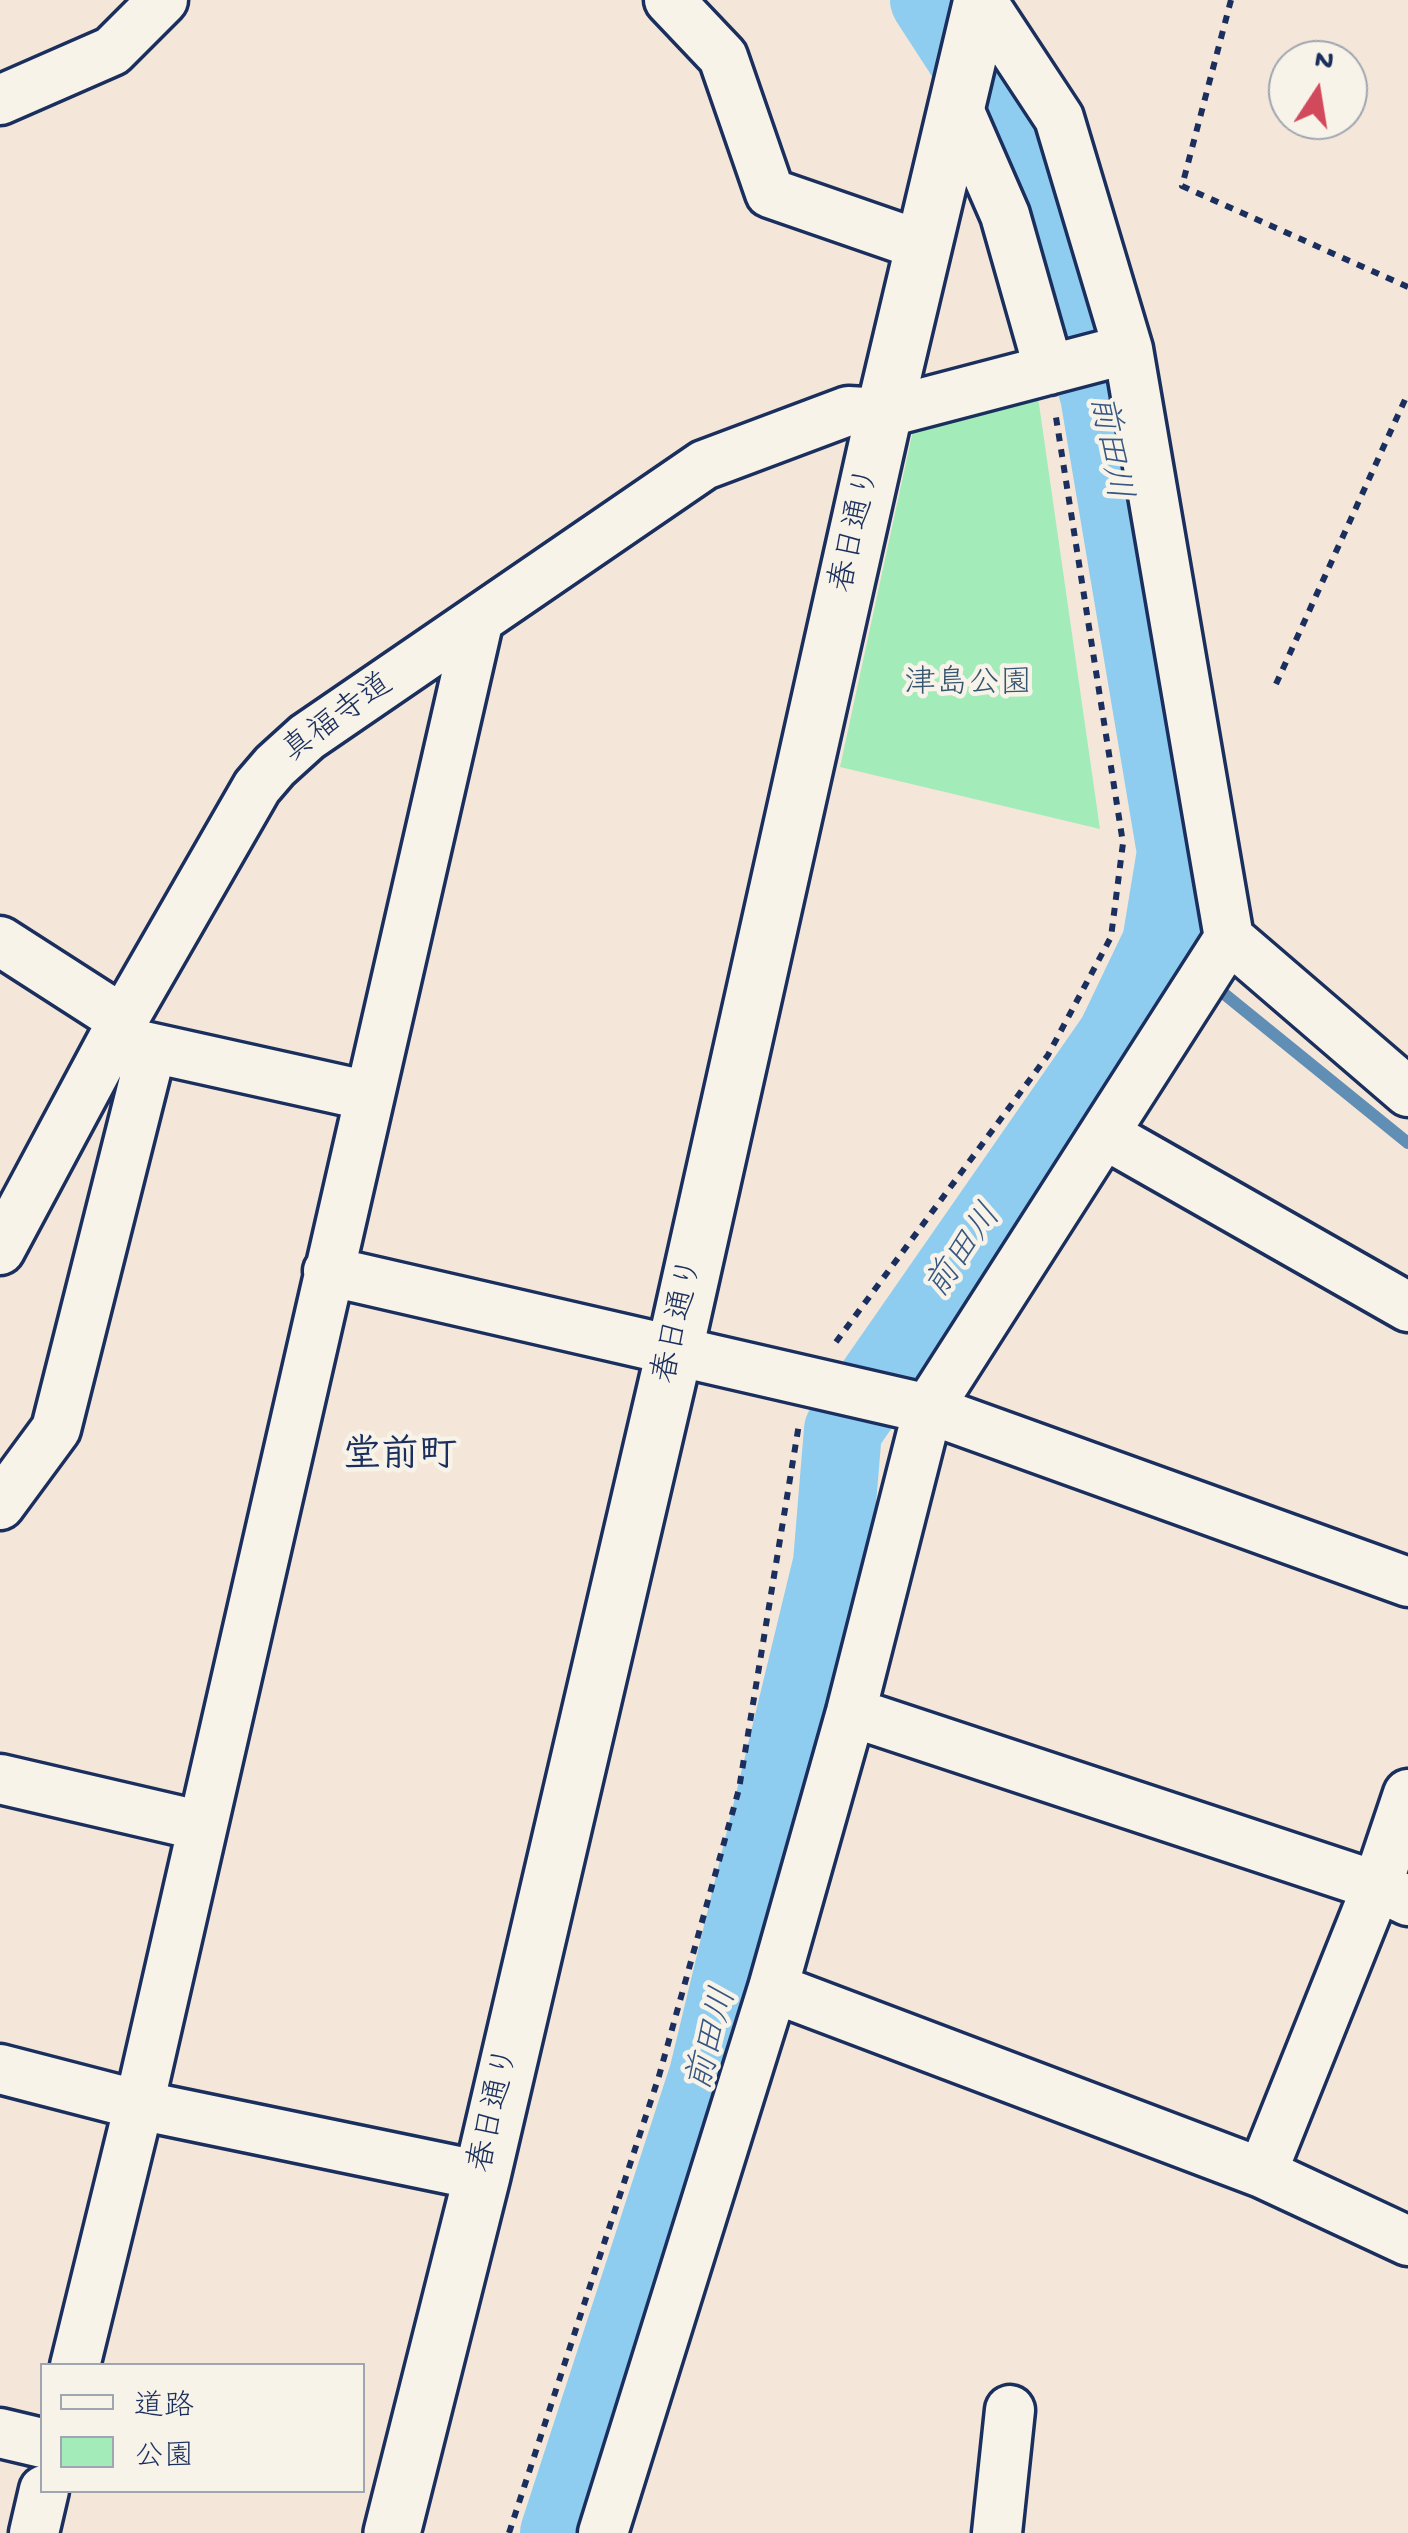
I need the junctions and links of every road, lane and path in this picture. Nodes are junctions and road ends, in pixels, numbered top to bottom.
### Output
1 (669, 0) edge
2 (982, 0) edge
3 (1231, 0) edge
4 (153, 2) edge
5 (0, 100) edge
6 (957, 106) junction
7 (926, 247) junction
8 (1408, 287) edge
9 (1128, 349) junction
10 (1049, 370) junction
11 (1408, 393) edge
12 (884, 413) junction
13 (478, 622) junction
14 (1276, 684) dead end
15 (1230, 938) junction
16 (0, 940) edge
17 (129, 1036) junction
18 (1408, 1092) edge
19 (369, 1096) junction
20 (1104, 1134) junction
21 (0, 1250) edge
22 (328, 1271) junction
23 (1408, 1307) edge
24 (674, 1353) junction
25 (806, 1382) junction
26 (928, 1409) junction
27 (0, 1505) edge
28 (1408, 1582) edge
29 (851, 1712) junction
30 (0, 1779) edge
31 (1408, 1794) edge
32 (202, 1826) junction
33 (1393, 1894) edge
34 (773, 1988) junction
35 (0, 2069) edge
36 (139, 2105) junction
37 (1262, 2173) junction
38 (482, 2176) junction
39 (1408, 2241) edge
40 (76, 2363) edge
41 (1010, 2410) dead end
42 (0, 2432) edge
43 (40, 2442) edge
44 (43, 2493) edge
45 (34, 2533) edge
46 (392, 2533) edge
47 (509, 2533) edge
48 (603, 2533) edge
49 (997, 2533) edge

1 - 7 street
2 - 6 street, 春日通り
2 - 9 street
3 - 8 path
4 - 5 street
6 - 7 street, 春日通り
6 - 10 street
7 - 12 street, 春日通り
9 - 10 street, 真福寺道
9 - 15 street
10 - 12 street, 真福寺道
10 - 25 path
11 - 14 path
12 - 13 street, 真福寺道
12 - 24 street, 春日通り
13 - 17 street, 真福寺道
13 - 19 street
15 - 18 street
15 - 20 street
16 - 17 street
17 - 19 street
17 - 21 street, 真福寺道
17 - 27 street
19 - 22 street
20 - 23 street
20 - 26 street
22 - 24 street
22 - 32 street
24 - 25 street
24 - 38 street, 春日通り
25 - 26 street
25 - 47 path
26 - 28 street
26 - 29 street
29 - 33 street
29 - 34 street
30 - 32 street
31 - 33 street
32 - 36 street
33 - 37 street
34 - 37 street
34 - 48 street
35 - 36 street
36 - 38 street
36 - 40 street
37 - 39 street
38 - 46 street, 春日通り
41 - 49 street
42 - 43 street
44 - 45 street

